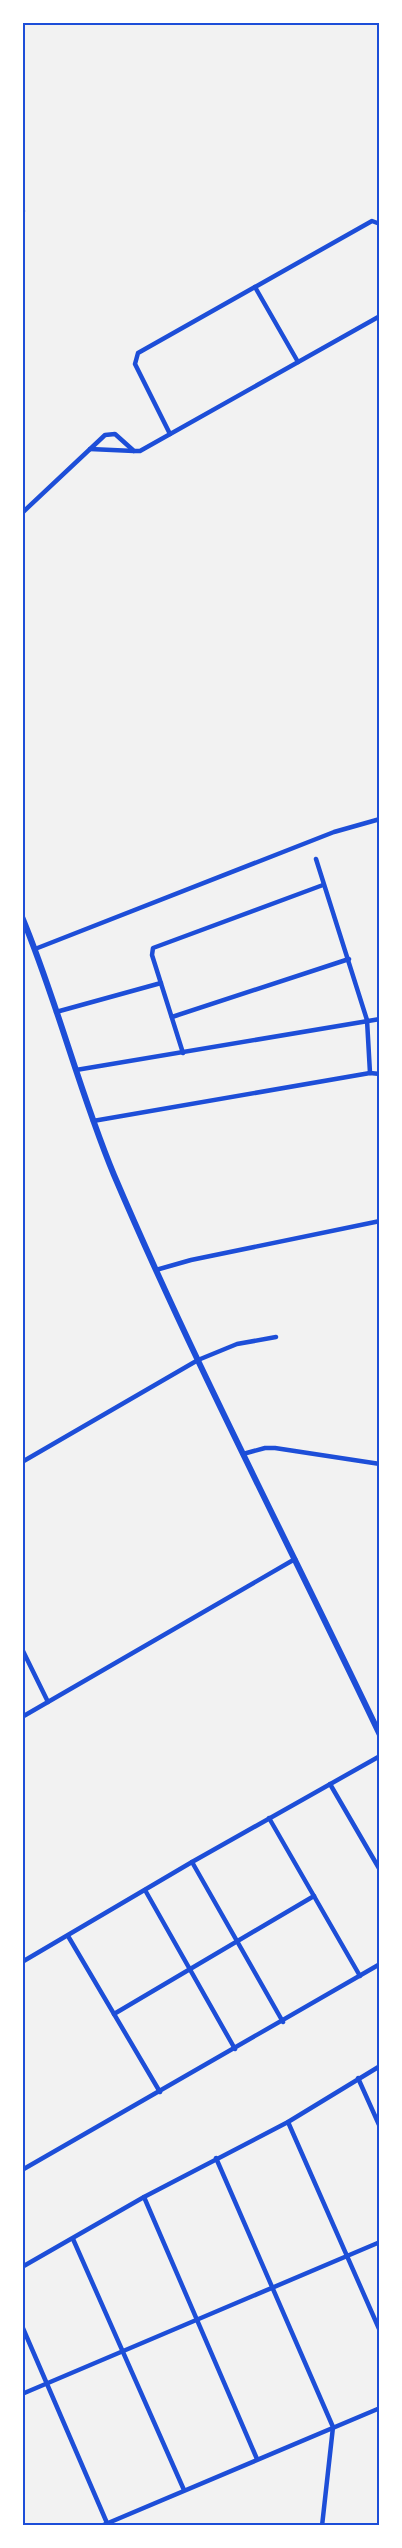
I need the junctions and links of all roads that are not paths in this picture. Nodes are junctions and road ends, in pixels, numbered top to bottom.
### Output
1 (380, 224) edge
2 (255, 287) junction
3 (380, 316) edge
4 (298, 362) junction
5 (170, 434) junction
6 (90, 449) junction
7 (134, 451) junction
8 (22, 513) edge
9 (380, 820) edge
10 (316, 858) dead end
11 (323, 885) junction
12 (22, 917) edge
13 (35, 950) junction
14 (349, 960) junction
15 (161, 983) junction
16 (56, 1012) junction
17 (172, 1017) junction
18 (380, 1019) edge
19 (367, 1020) junction
20 (183, 1053) junction
21 (76, 1070) junction
22 (370, 1072) junction
23 (380, 1074) edge
24 (93, 1122) junction
25 (380, 1221) edge
26 (156, 1270) junction
27 (276, 1337) dead end
28 (198, 1360) junction
29 (243, 1454) junction
30 (22, 1462) edge
31 (380, 1464) edge
32 (294, 1559) junction
33 (22, 1649) edge
34 (48, 1702) junction
35 (22, 1717) edge
36 (380, 1735) edge
37 (380, 1756) edge
38 (330, 1784) junction
39 (269, 1818) junction
40 (192, 1862) junction
41 (380, 1870) edge
42 (145, 1890) junction
43 (314, 1896) junction
44 (68, 1936) junction
45 (237, 1940) junction
46 (22, 1953) edge
47 (24, 1961) edge
48 (380, 1964) edge
49 (189, 1968) junction
50 (360, 1976) junction
51 (114, 2014) junction
52 (283, 2022) junction
53 (235, 2049) junction
54 (380, 2066) edge
55 (358, 2078) junction
56 (160, 2092) junction
57 (288, 2122) junction
58 (380, 2127) edge
59 (216, 2158) junction
60 (22, 2170) edge
61 (144, 2197) junction
62 (73, 2239) junction
63 (380, 2242) edge
64 (348, 2256) junction
65 (22, 2267) edge
66 (272, 2288) junction
67 (197, 2320) junction
68 (22, 2326) edge
69 (380, 2331) edge
70 (123, 2352) junction
71 (47, 2383) junction
72 (22, 2394) edge
73 (380, 2408) edge
74 (333, 2428) junction
75 (257, 2459) junction
76 (184, 2490) junction
77 (107, 2523) junction
78 (101, 2526) edge
79 (322, 2526) edge

1 - 2 street
2 - 4 street
2 - 5 street
3 - 4 street
4 - 5 street
5 - 7 street
6 - 7 street
6 - 7 street
6 - 8 street
9 - 13 street
10 - 11 street
11 - 14 street
11 - 15 street
12 - 13 main road
13 - 16 main road
14 - 17 street
14 - 19 street
15 - 16 street
15 - 17 street
16 - 21 main road
17 - 20 street
18 - 19 street
19 - 20 street
19 - 22 street
20 - 21 street
21 - 24 main road
22 - 23 street
22 - 24 street
24 - 26 main road
25 - 26 street
26 - 28 main road
27 - 28 street
28 - 29 main road
28 - 30 street
29 - 31 street
29 - 32 main road
32 - 34 street
32 - 36 main road
33 - 34 street
34 - 35 street
37 - 38 street
38 - 39 street
38 - 41 street
39 - 40 street
39 - 43 street
40 - 42 street
40 - 45 street
42 - 44 street
42 - 49 street
43 - 45 street
43 - 50 street
44 - 47 street
44 - 51 street
45 - 49 street
45 - 52 street
46 - 47 street
48 - 50 street
49 - 51 street
49 - 53 street
50 - 52 street
51 - 56 street
52 - 53 street
53 - 56 street
54 - 55 street
55 - 57 street
55 - 58 street
56 - 60 street
57 - 59 street
57 - 64 street
59 - 61 street
59 - 66 street
61 - 62 street
61 - 67 street
62 - 65 street
62 - 70 street
63 - 64 street
64 - 66 street
64 - 69 street
66 - 67 street
66 - 74 street
67 - 70 street
67 - 75 street
68 - 71 street
70 - 71 street
70 - 76 street
71 - 72 street
71 - 77 street
73 - 74 street
74 - 75 street
74 - 79 street
75 - 76 street
76 - 77 street
77 - 78 street

